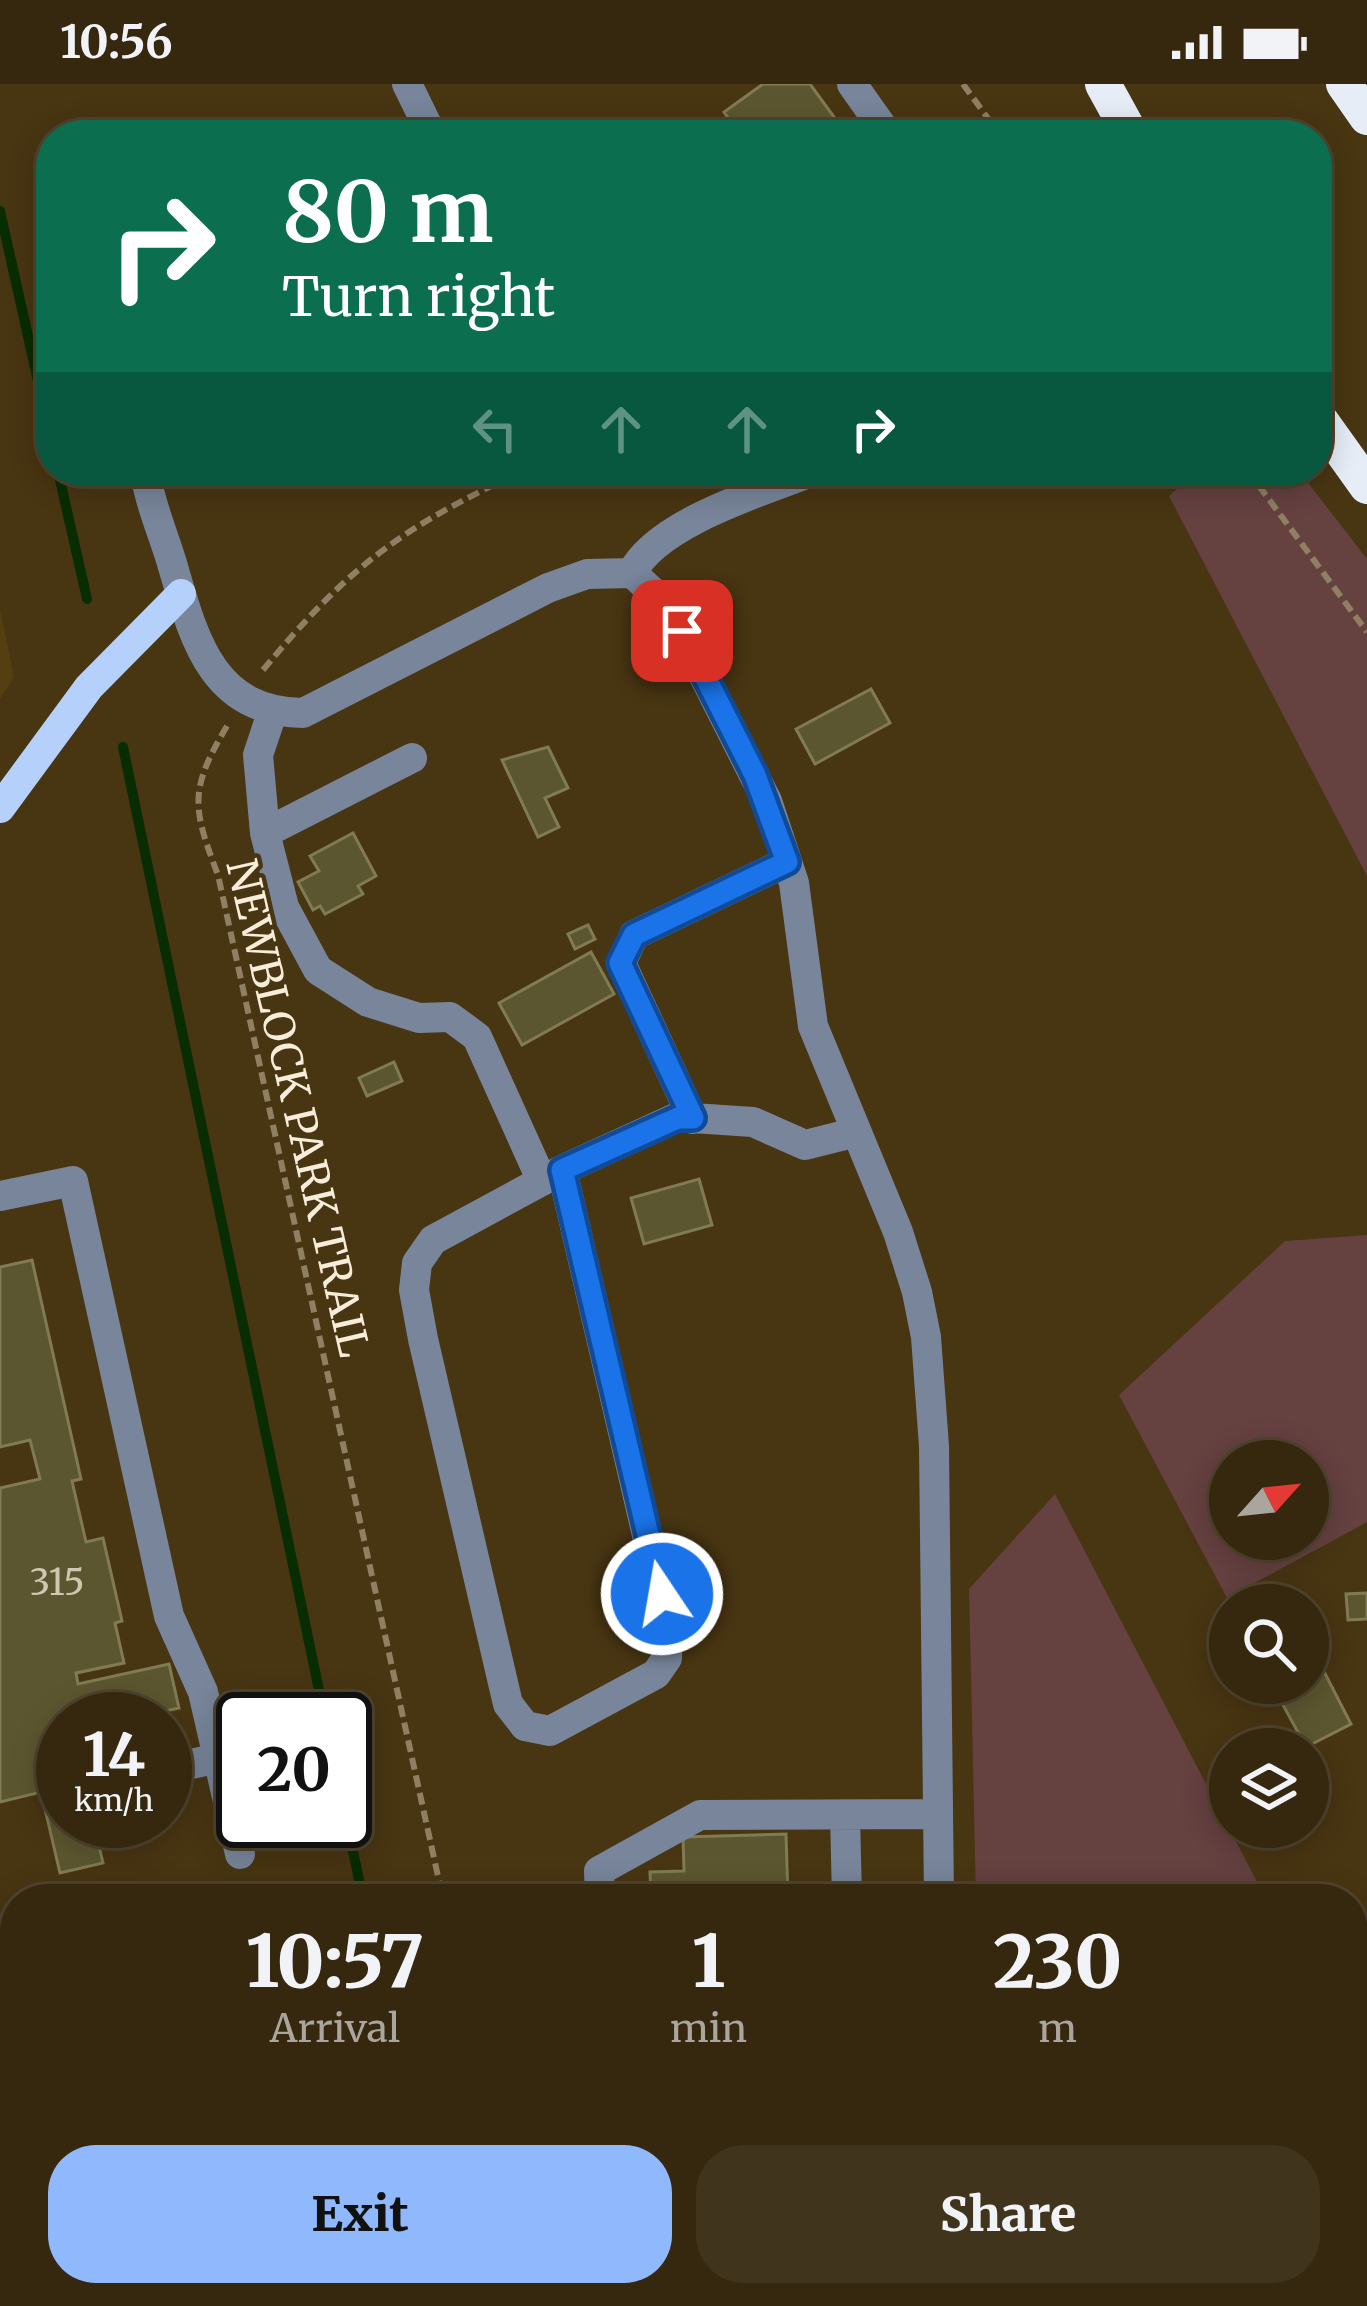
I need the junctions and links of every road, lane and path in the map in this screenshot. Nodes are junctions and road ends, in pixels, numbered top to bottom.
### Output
1 (407, 84) edge
2 (852, 84) edge
3 (963, 84) edge
4 (1103, 84) edge
5 (1344, 84) edge
6 (1367, 117) edge
7 (425, 120) edge
8 (877, 120) edge
9 (989, 120) edge
10 (1123, 120) edge
11 (1332, 437) edge
12 (149, 486) edge
13 (494, 486) edge
14 (777, 486) edge
15 (1259, 486) edge
16 (1367, 486) edge
17 (632, 574) junction
18 (181, 594) junction
19 (1367, 632) edge
20 (244, 698) junction
21 (272, 712) junction
22 (412, 758) dead end
23 (0, 808) edge
24 (265, 833) junction
25 (787, 862) junction
26 (693, 1118) junction
27 (853, 1133) junction
28 (552, 1176) junction
29 (0, 1196) edge
30 (216, 1749) edge
31 (937, 1814) junction
32 (845, 1815) junction
33 (239, 1848) edge
34 (240, 1854) dead end
35 (440, 1884) edge
36 (599, 1884) edge
37 (847, 1884) edge
38 (939, 1884) edge

1 - 7 street
2 - 8 street
3 - 9 path
4 - 10 highway
5 - 6 highway
11 - 16 highway
12 - 18 street
13 - 20 path, NEWBLOCK PARK TRAIL
14 - 17 street
15 - 19 path
17 - 21 street
17 - 25 street
18 - 20 street
18 - 23 main road
20 - 21 street
20 - 35 path, NEWBLOCK PARK TRAIL
21 - 24 street
22 - 24 street
24 - 28 street
25 - 26 street
25 - 27 street
26 - 27 street
26 - 28 street
27 - 31 street
28 - 28 street
29 - 30 street
31 - 32 street
31 - 38 street
32 - 36 street
32 - 37 street
33 - 34 street

